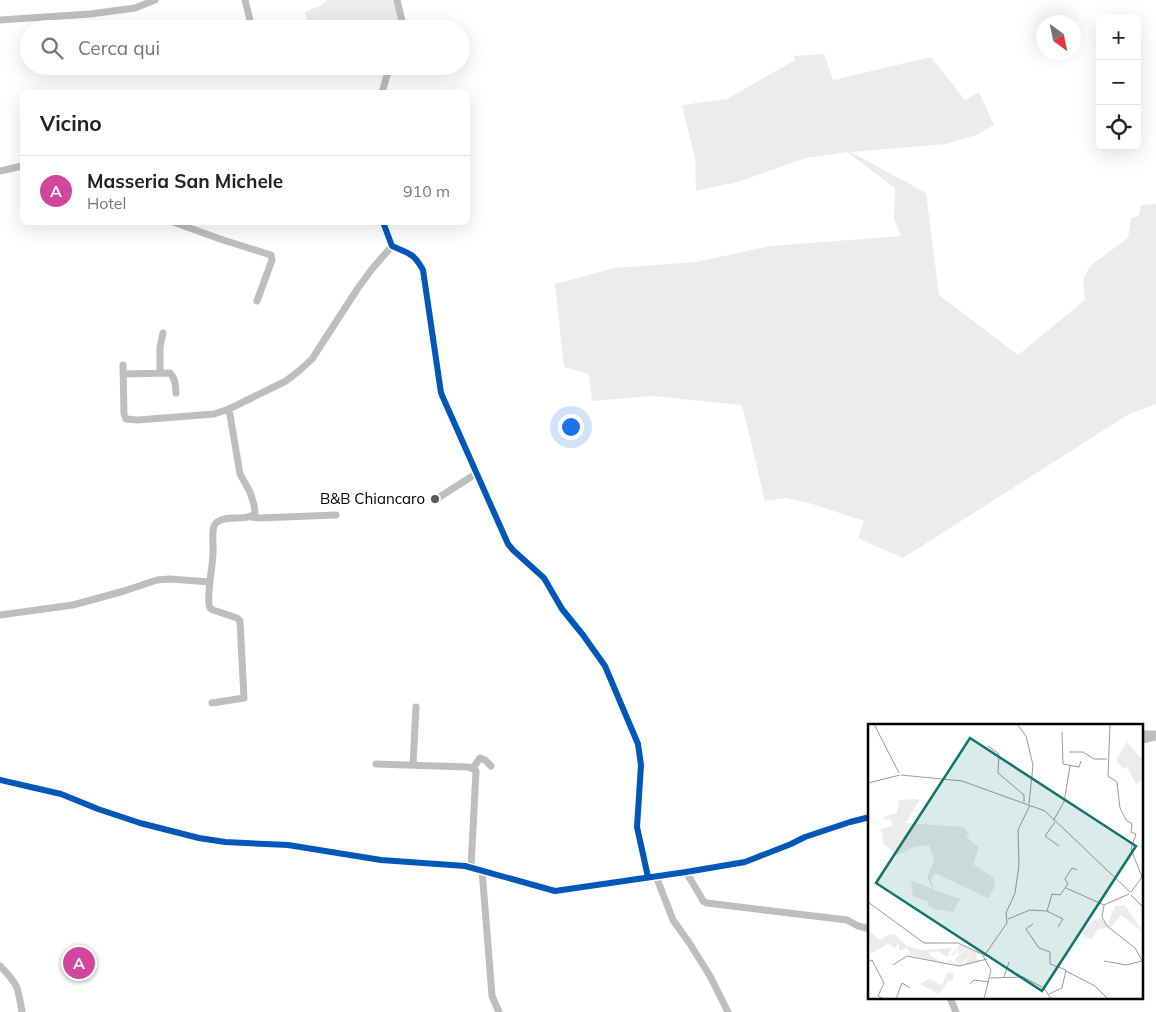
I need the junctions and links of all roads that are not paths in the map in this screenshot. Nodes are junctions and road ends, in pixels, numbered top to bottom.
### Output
1 (155, 0) edge
2 (245, 0) edge
3 (397, 0) edge
4 (0, 20) edge
5 (249, 20) edge
6 (402, 20) edge
7 (387, 75) edge
8 (383, 90) edge
9 (20, 166) edge
10 (0, 171) edge
11 (181, 225) edge
12 (383, 225) edge
13 (392, 246) junction
14 (257, 301) dead end
15 (163, 333) dead end
16 (123, 365) dead end
17 (160, 372) junction
18 (123, 374) junction
19 (176, 393) dead end
20 (229, 409) junction
21 (477, 473) junction
22 (438, 498) dead end
23 (336, 514) dead end
24 (251, 517) junction
25 (210, 582) junction
26 (0, 616) edge
27 (212, 703) dead end
28 (416, 707) dead end
29 (1156, 735) edge
30 (1144, 739) edge
31 (376, 764) dead end
32 (413, 765) junction
33 (491, 766) dead end
34 (473, 768) junction
35 (0, 780) edge
36 (868, 818) edge
37 (471, 867) junction
38 (482, 870) junction
39 (686, 872) junction
40 (656, 876) junction
41 (648, 877) junction
42 (868, 929) edge
43 (0, 966) edge
44 (951, 1000) edge
45 (22, 1012) edge
46 (499, 1012) edge
47 (728, 1012) edge
48 (956, 1012) edge

1 - 4 street
2 - 5 street
3 - 6 street
7 - 8 street
9 - 10 street
11 - 14 street
12 - 13 street
13 - 20 street
13 - 21 street
15 - 17 street
16 - 18 street
17 - 18 street
17 - 19 street
18 - 20 street
20 - 24 street
21 - 22 street
21 - 41 street
23 - 24 street
24 - 25 street
25 - 26 street
25 - 27 street
28 - 32 street
29 - 30 street
31 - 32 street
32 - 34 street
33 - 34 street
34 - 37 street
35 - 37 street
36 - 39 street
37 - 38 street
38 - 41 street
38 - 46 street
39 - 40 street
39 - 42 street
40 - 41 street
40 - 47 street
43 - 45 street
44 - 48 street

